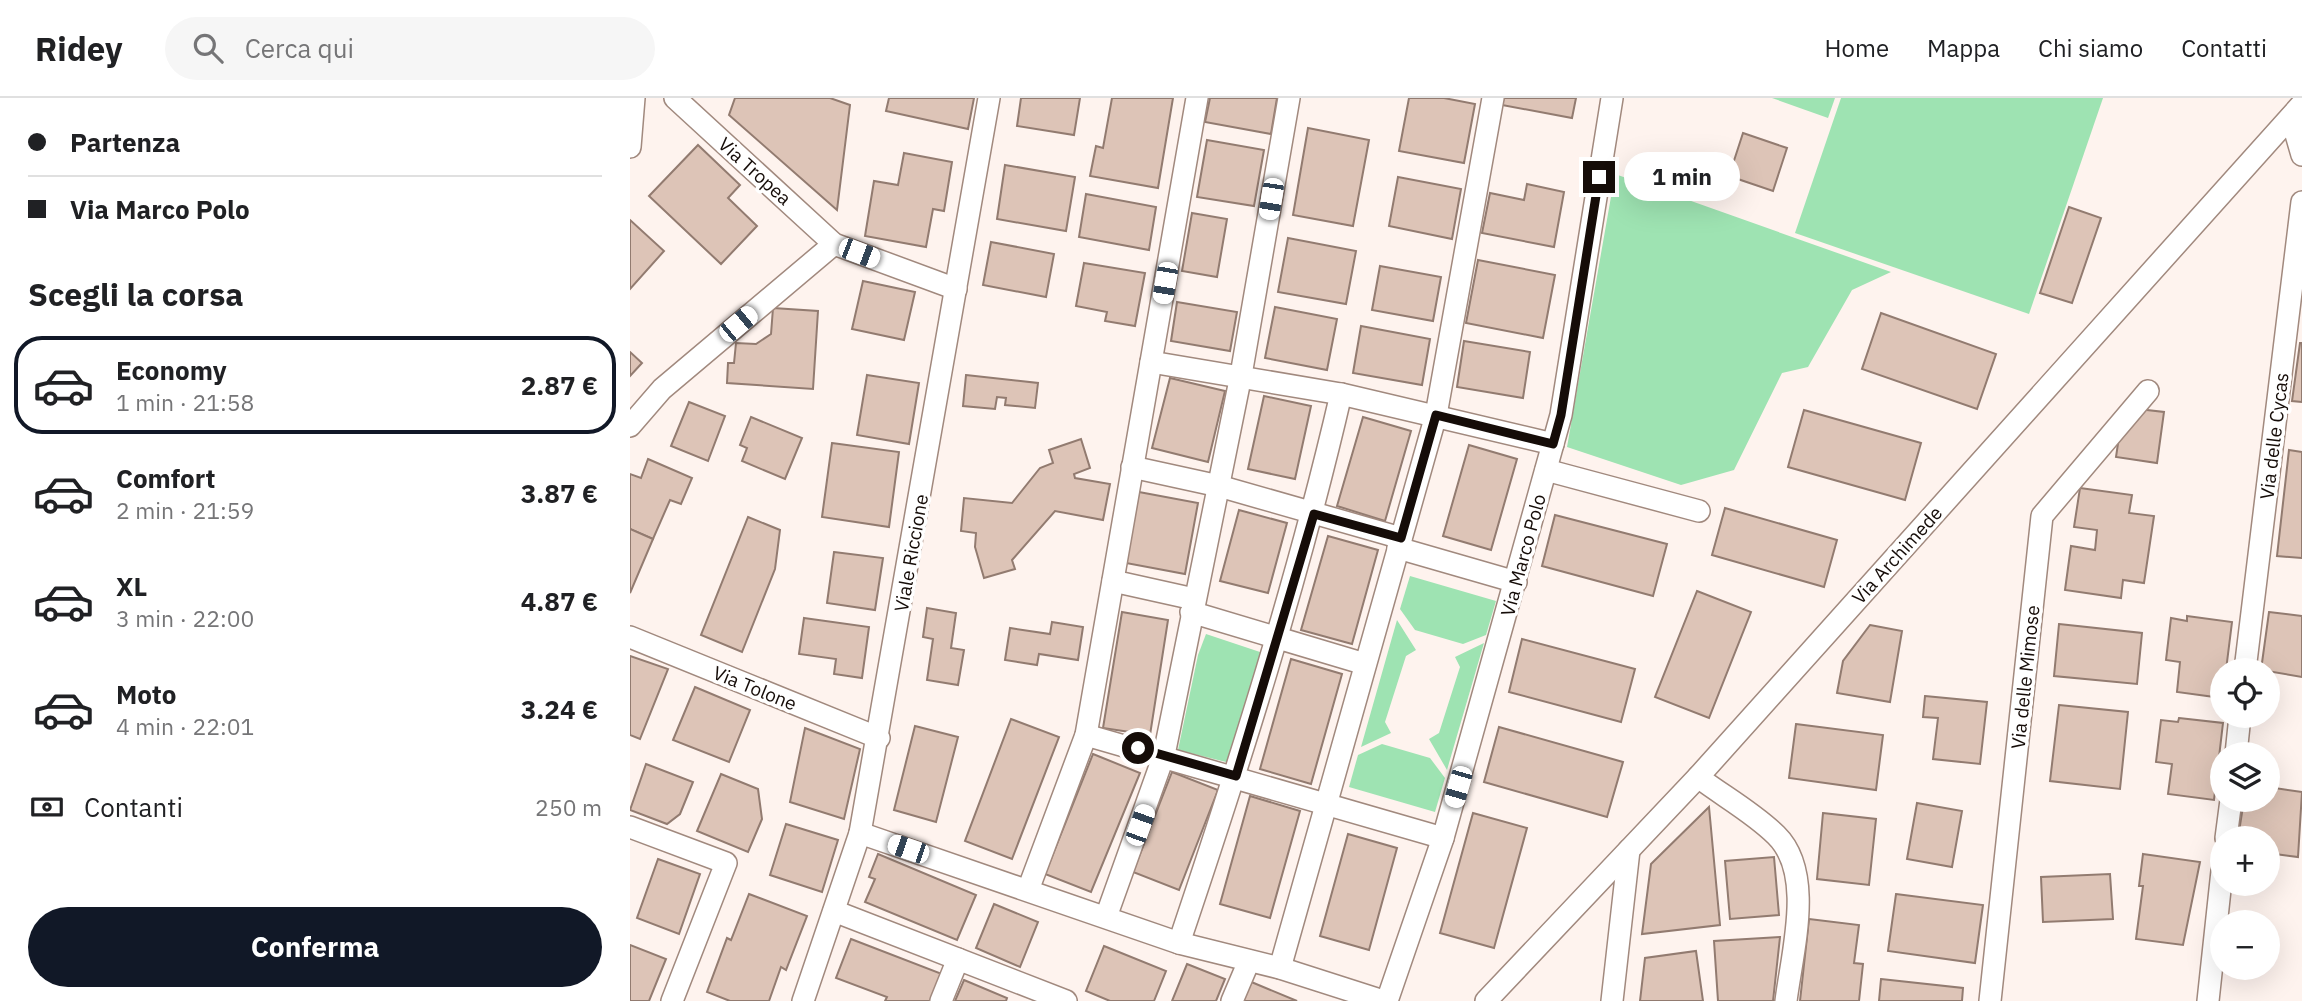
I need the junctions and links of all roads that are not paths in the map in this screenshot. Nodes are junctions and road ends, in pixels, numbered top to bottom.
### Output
1 (634, 98) edge
2 (675, 98) edge
3 (989, 98) edge
4 (1197, 98) edge
5 (1289, 98) edge
6 (1493, 98) edge
7 (1612, 98) edge
8 (2297, 110) edge
9 (630, 147) edge
10 (2302, 155) edge
11 (2302, 202) edge
12 (834, 244) junction
13 (956, 289) junction
14 (1151, 362) junction
15 (1241, 375) junction
16 (2148, 391) dead end
17 (1341, 394) junction
18 (1436, 415) junction
19 (630, 426) edge
20 (1553, 444) junction
21 (1132, 467) junction
22 (1546, 470) junction
23 (1219, 486) junction
24 (1699, 511) dead end
25 (1314, 514) junction
26 (1400, 543) junction
27 (1112, 581) junction
28 (1516, 582) junction
29 (1193, 606) junction
30 (1276, 637) junction
31 (630, 638) edge
32 (2246, 658) edge
33 (1365, 664) junction
34 (1086, 735) junction
35 (879, 738) junction
36 (1164, 755) junction
37 (1236, 776) junction
38 (1698, 777) junction
39 (1327, 804) junction
40 (630, 827) edge
41 (860, 833) junction
42 (1443, 838) junction
43 (1629, 850) junction
44 (1028, 890) junction
45 (2219, 896) edge
46 (834, 911) junction
47 (1106, 917) junction
48 (1180, 943) junction
49 (958, 959) junction
50 (1249, 961) junction
51 (1280, 968) junction
52 (672, 1001) edge
53 (803, 1001) edge
54 (941, 1001) edge
55 (1066, 1001) edge
56 (1232, 1001) edge
57 (1385, 1001) edge
58 (1486, 1001) edge
59 (1612, 1001) edge
60 (1786, 1001) edge
61 (1990, 1001) edge
62 (2208, 1001) edge

1 - 9 street
2 - 12 street, Via Tropea
3 - 13 street, Viale Riccione
4 - 14 street
5 - 15 street
6 - 18 street
7 - 20 street, Via Marco Polo
8 - 10 street
8 - 38 street, Via Archimede
11 - 32 street, Via delle Cycas
12 - 13 street
12 - 19 street
13 - 35 street, Viale Riccione
14 - 15 street
14 - 21 street
15 - 17 street
15 - 23 street
16 - 61 street, Via delle Mimose
17 - 18 street
17 - 25 street
18 - 20 street
18 - 26 street
20 - 22 street, Via Marco Polo
21 - 23 street
21 - 27 street
22 - 24 street
22 - 28 street, Via Marco Polo
23 - 25 street
23 - 29 street
25 - 26 street
25 - 30 street
26 - 28 street
26 - 33 street
27 - 29 street
27 - 34 street
28 - 42 street, Via Marco Polo
29 - 30 street
29 - 36 street
30 - 33 street
30 - 37 street
31 - 35 street, Via Tolone
33 - 39 street
34 - 36 street
34 - 44 street
35 - 41 street, Viale Riccione
36 - 37 street
36 - 47 street
37 - 39 street
37 - 48 street
38 - 43 street, Via Archimede
38 - 60 street
39 - 42 street
39 - 51 street
40 - 52 street
41 - 44 street
41 - 46 street, Viale Riccione
42 - 57 street, Via Marco Polo
43 - 58 street, Via Archimede
43 - 59 street
44 - 47 street
45 - 62 street
46 - 49 street
46 - 53 street, Viale Riccione
47 - 48 street
48 - 50 street
49 - 54 street
49 - 55 street
50 - 51 street
50 - 56 street
51 - 57 street

